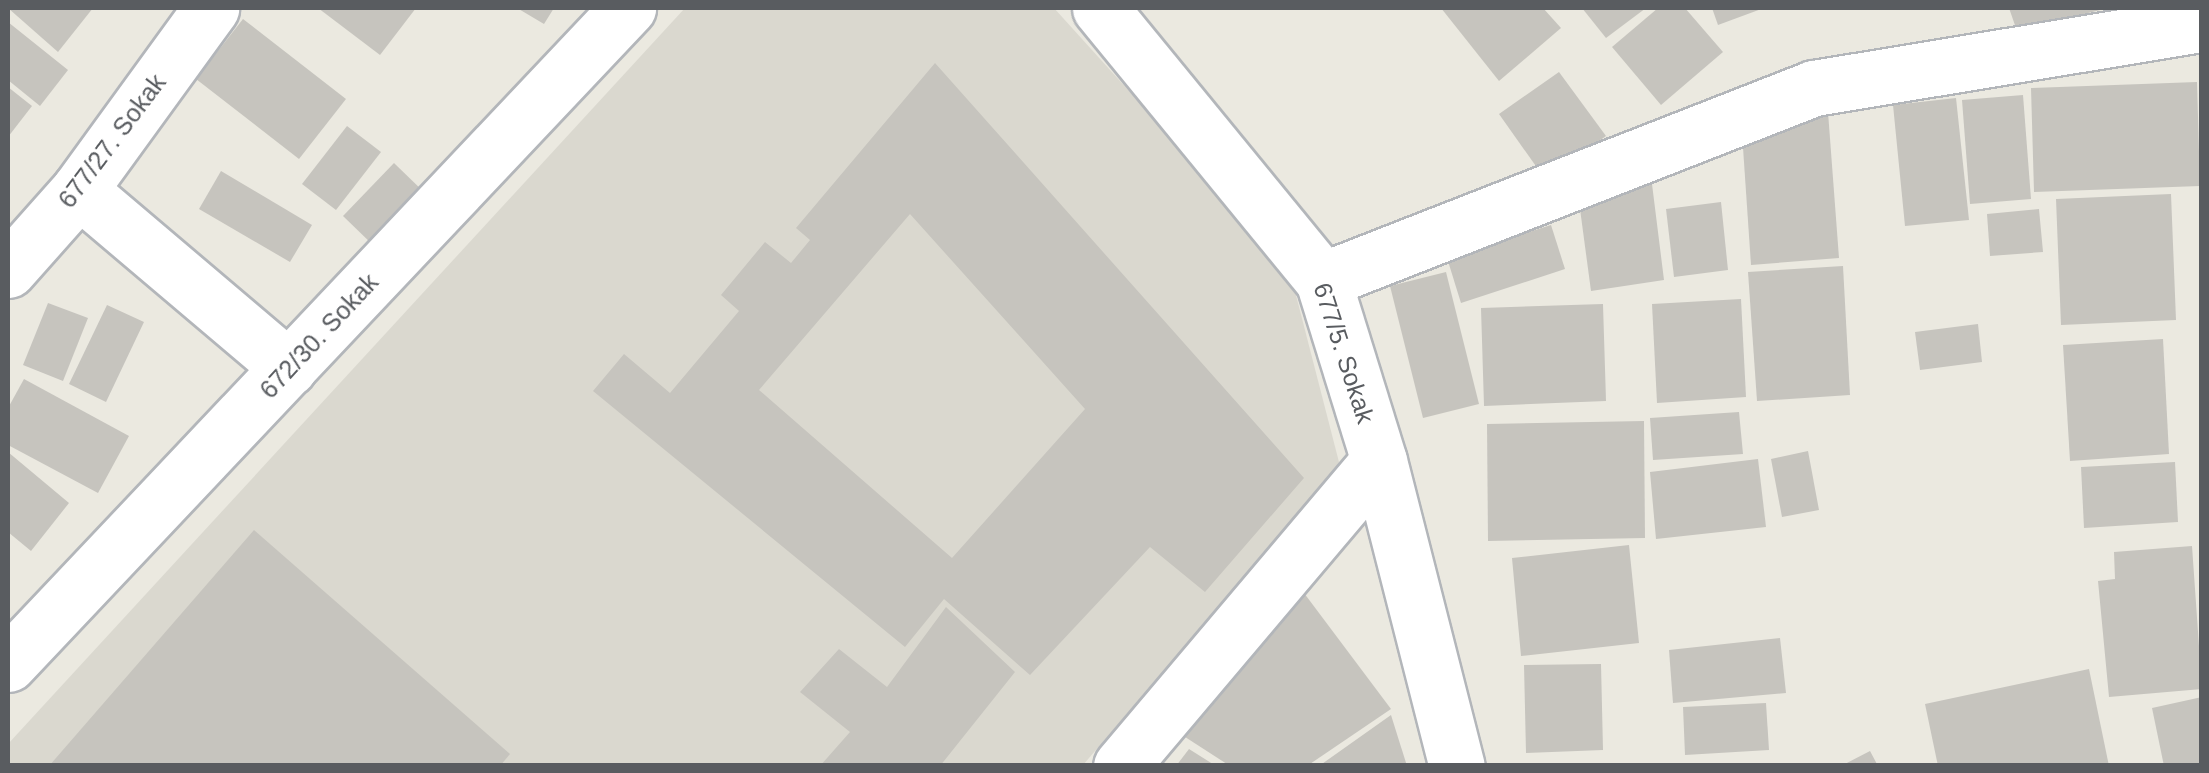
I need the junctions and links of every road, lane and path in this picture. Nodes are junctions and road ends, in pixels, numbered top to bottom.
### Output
1 (211, 8) edge
2 (628, 8) edge
3 (1100, 8) edge
4 (2202, 24) edge
5 (79, 190) junction
6 (8, 270) edge
7 (1323, 280) junction
8 (289, 368) junction
9 (1379, 461) junction
10 (8, 664) edge
11 (1121, 766) edge
12 (1456, 766) edge

1 - 5 street, 677/27. Sokak
2 - 8 street, 672/30. Sokak
3 - 7 street, 677/5. Sokak
4 - 7 street
5 - 6 street, 677/27. Sokak
5 - 8 street
7 - 9 street, 677/5. Sokak
8 - 10 street, 672/30. Sokak
9 - 11 street
9 - 12 street, 677/5. Sokak

